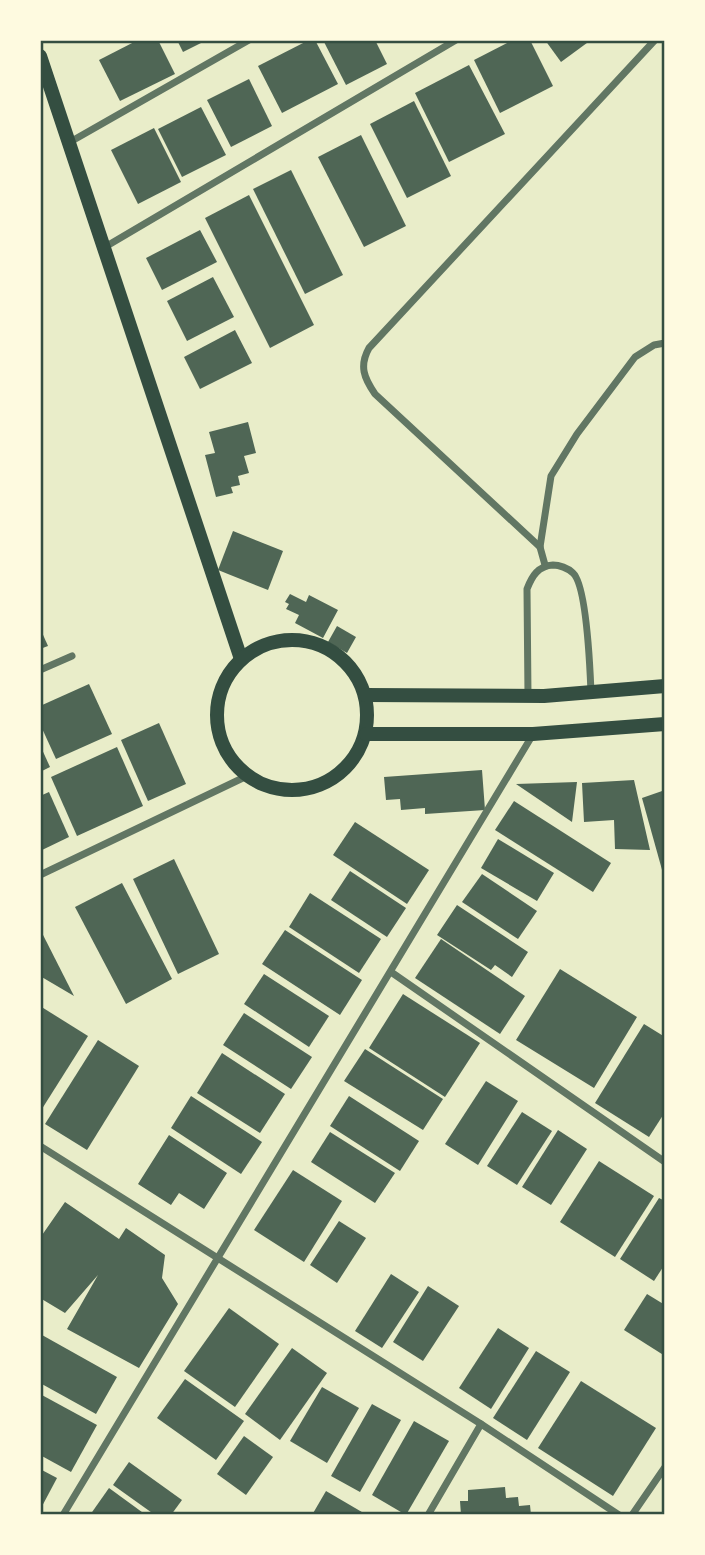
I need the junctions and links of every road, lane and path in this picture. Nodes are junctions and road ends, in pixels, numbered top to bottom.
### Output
1 (249, 40) edge
2 (456, 40) edge
3 (654, 40) edge
4 (40, 56) edge
5 (70, 142) junction
6 (105, 247) junction
7 (665, 343) edge
8 (540, 547) junction
9 (545, 565) junction
10 (72, 656) dead end
11 (242, 659) junction
12 (40, 670) edge
13 (665, 686) edge
14 (591, 692) junction
15 (365, 695) junction
16 (528, 696) junction
17 (665, 724) edge
18 (366, 734) junction
19 (533, 734) junction
20 (247, 776) junction
21 (40, 875) edge
22 (391, 972) junction
23 (40, 1146) edge
24 (665, 1162) edge
25 (219, 1259) junction
26 (481, 1424) junction
27 (665, 1467) edge
28 (63, 1515) edge
29 (428, 1515) edge
30 (619, 1515) edge
31 (632, 1515) edge

1 - 5 street
2 - 6 street
3 - 8 street
4 - 5 main road
5 - 6 main road
6 - 11 main road
7 - 8 street
8 - 9 street
9 - 14 street
9 - 16 street
10 - 12 street
11 - 15 main road
11 - 20 main road
13 - 14 main road
14 - 16 main road
15 - 16 main road
15 - 18 main road
17 - 19 main road
18 - 19 main road
18 - 20 main road
19 - 22 street
20 - 21 street
22 - 24 street
22 - 25 street
23 - 25 street
25 - 26 street
25 - 28 street
26 - 29 street
26 - 30 street
27 - 31 street

